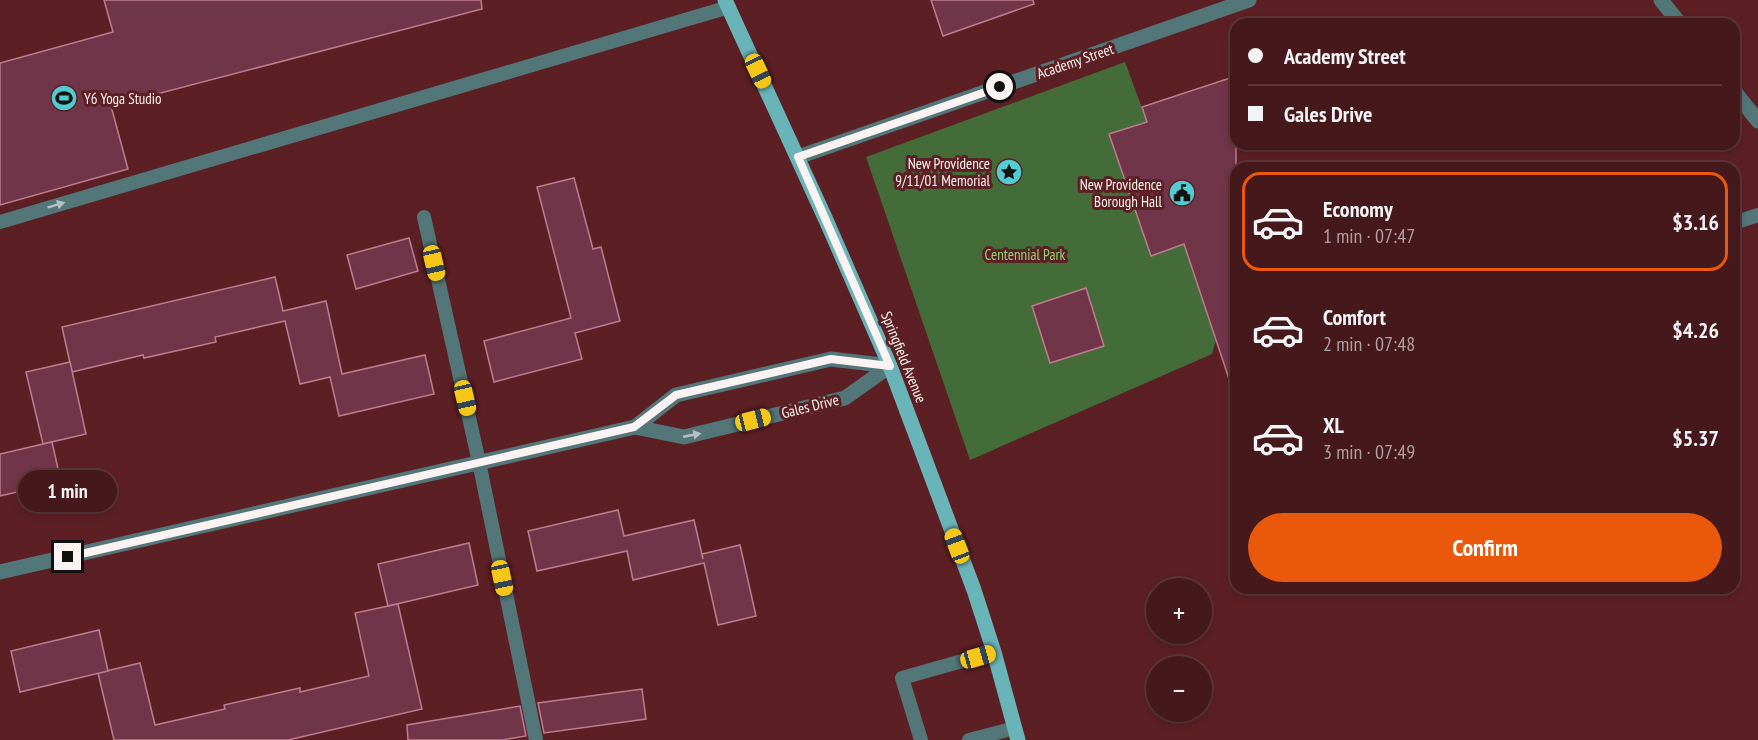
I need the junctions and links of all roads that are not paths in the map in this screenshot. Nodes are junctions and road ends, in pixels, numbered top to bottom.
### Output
1 (1249, 0) edge
2 (1661, 0) edge
3 (727, 4) edge
4 (1675, 18) edge
5 (1740, 98) edge
6 (1758, 121) edge
7 (798, 157) junction
8 (1758, 215) edge
9 (423, 218) dead end
10 (1740, 221) edge
11 (0, 222) edge
12 (890, 366) junction
13 (634, 427) junction
14 (479, 462) junction
15 (0, 572) edge
16 (994, 652) junction
17 (1017, 734) edge
18 (536, 740) edge
19 (921, 740) edge
20 (969, 740) edge

1 - 7 street, Academy Street
2 - 4 street
3 - 7 main road, Springfield Avenue
11 -> 3 lane
5 - 6 street
7 - 12 main road, Springfield Avenue
8 - 10 lane
9 - 14 lane
12 - 13 street, Gales Drive
13 -> 12 street, Gales Drive
12 - 16 main road, Springfield Avenue
13 - 14 street, Gales Drive
14 - 15 street, Gales Drive
14 - 18 lane
16 - 17 main road, Springfield Avenue
16 - 19 lane
17 - 20 lane

